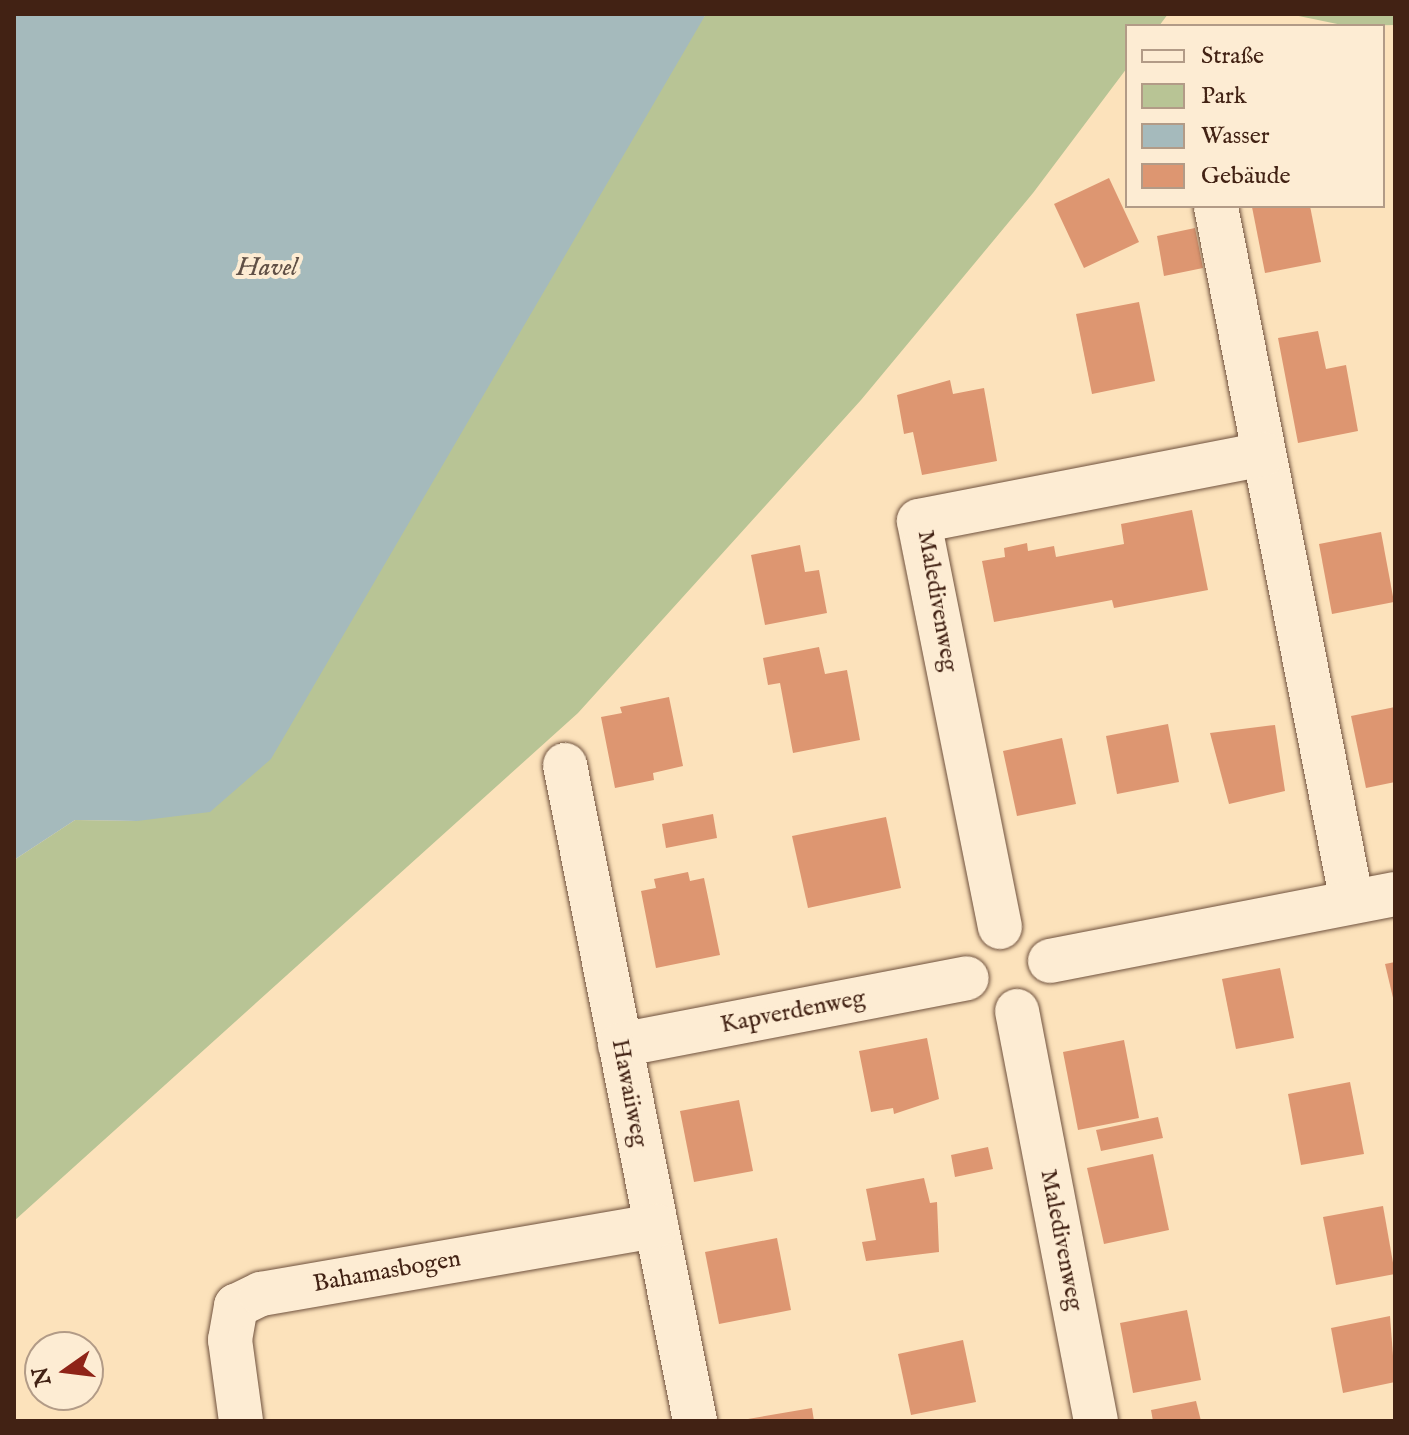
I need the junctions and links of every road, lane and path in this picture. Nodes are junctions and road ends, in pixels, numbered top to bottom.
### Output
1 (1216, 208) edge
2 (1264, 454) junction
3 (565, 765) dead end
4 (1395, 894) edge
5 (1352, 902) junction
6 (1000, 927) junction
7 (1050, 961) junction
8 (967, 978) junction
9 (1017, 1011) junction
10 (620, 1045) junction
11 (656, 1226) junction
12 (241, 1421) edge
13 (695, 1421) edge
14 (1096, 1421) edge

1 - 2 street
2 - 5 street
2 - 6 street, Maledivenweg
3 - 10 street, Hawaiiweg
4 - 5 street
5 - 7 street
6 - 7 street
6 - 8 street
7 - 9 street
8 - 9 street
8 - 10 street, Kapverdenweg
9 - 14 street, Maledivenweg
10 - 11 street, Hawaiiweg
11 - 12 street, Bahamasbogen
11 - 13 street, Hawaiiweg

